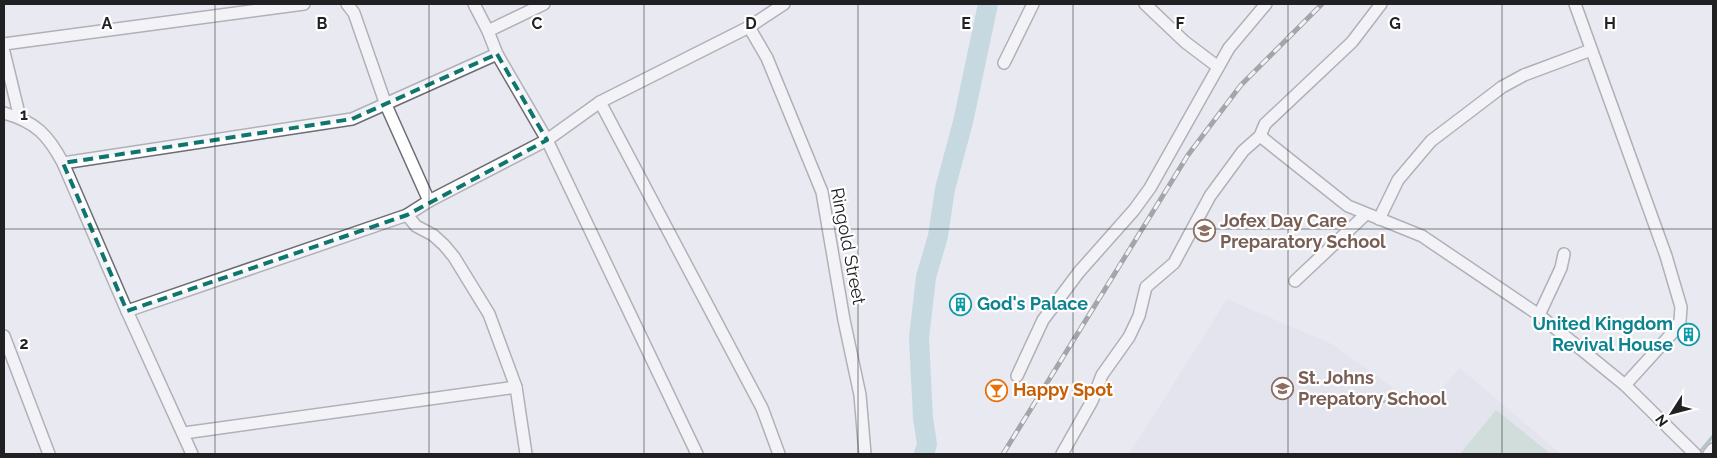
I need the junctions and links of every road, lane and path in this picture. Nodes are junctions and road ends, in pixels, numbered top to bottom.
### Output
1 (304, 4) edge
2 (347, 4) edge
3 (474, 4) edge
4 (544, 4) edge
5 (784, 4) edge
6 (1033, 4) edge
7 (1145, 4) edge
8 (1266, 4) edge
9 (1381, 4) edge
10 (1575, 4) edge
11 (749, 27) junction
12 (488, 31) junction
13 (4, 44) edge
14 (1591, 50) junction
15 (4, 52) edge
16 (497, 54) junction
17 (1004, 63) dead end
18 (1218, 66) junction
19 (600, 102) junction
20 (386, 105) junction
21 (4, 113) edge
22 (20, 118) junction
23 (1260, 136) junction
24 (547, 140) junction
25 (63, 163) junction
26 (429, 201) junction
27 (407, 215) junction
28 (1366, 215) junction
29 (1378, 219) junction
30 (1564, 254) dead end
31 (1295, 281) dead end
32 (127, 311) junction
33 (1539, 315) junction
34 (4, 336) edge
35 (1017, 376) dead end
36 (1625, 385) junction
37 (516, 387) junction
38 (184, 433) junction
39 (1713, 449) edge
40 (49, 454) edge
41 (192, 454) edge
42 (526, 454) edge
43 (697, 454) edge
44 (780, 454) edge
45 (866, 454) edge
46 (1062, 454) edge
47 (1696, 454) edge
48 (1709, 454) edge

1 - 13 street
2 - 20 street
3 - 12 street
4 - 12 street
5 - 11 street
6 - 17 street
7 - 18 street
8 - 18 street
9 - 23 street
10 - 14 street
11 - 19 street
11 - 45 street, Ringold Street
12 - 16 street
14 - 29 street
14 - 36 street
15 - 22 street
16 - 20 street
16 - 24 street
18 - 35 street
19 - 24 street
19 - 44 street
20 - 25 street
20 - 26 street
21 - 22 street
22 - 25 street
23 - 28 street
23 - 46 street
24 - 26 street
24 - 43 street
25 - 32 street
26 - 27 street
27 - 32 street
27 - 37 street
28 - 29 street
28 - 31 street
29 - 33 street
30 - 33 street
32 - 38 street
33 - 36 street
34 - 40 street
36 - 47 street
37 - 38 street
37 - 42 street
38 - 41 street
39 - 48 street

